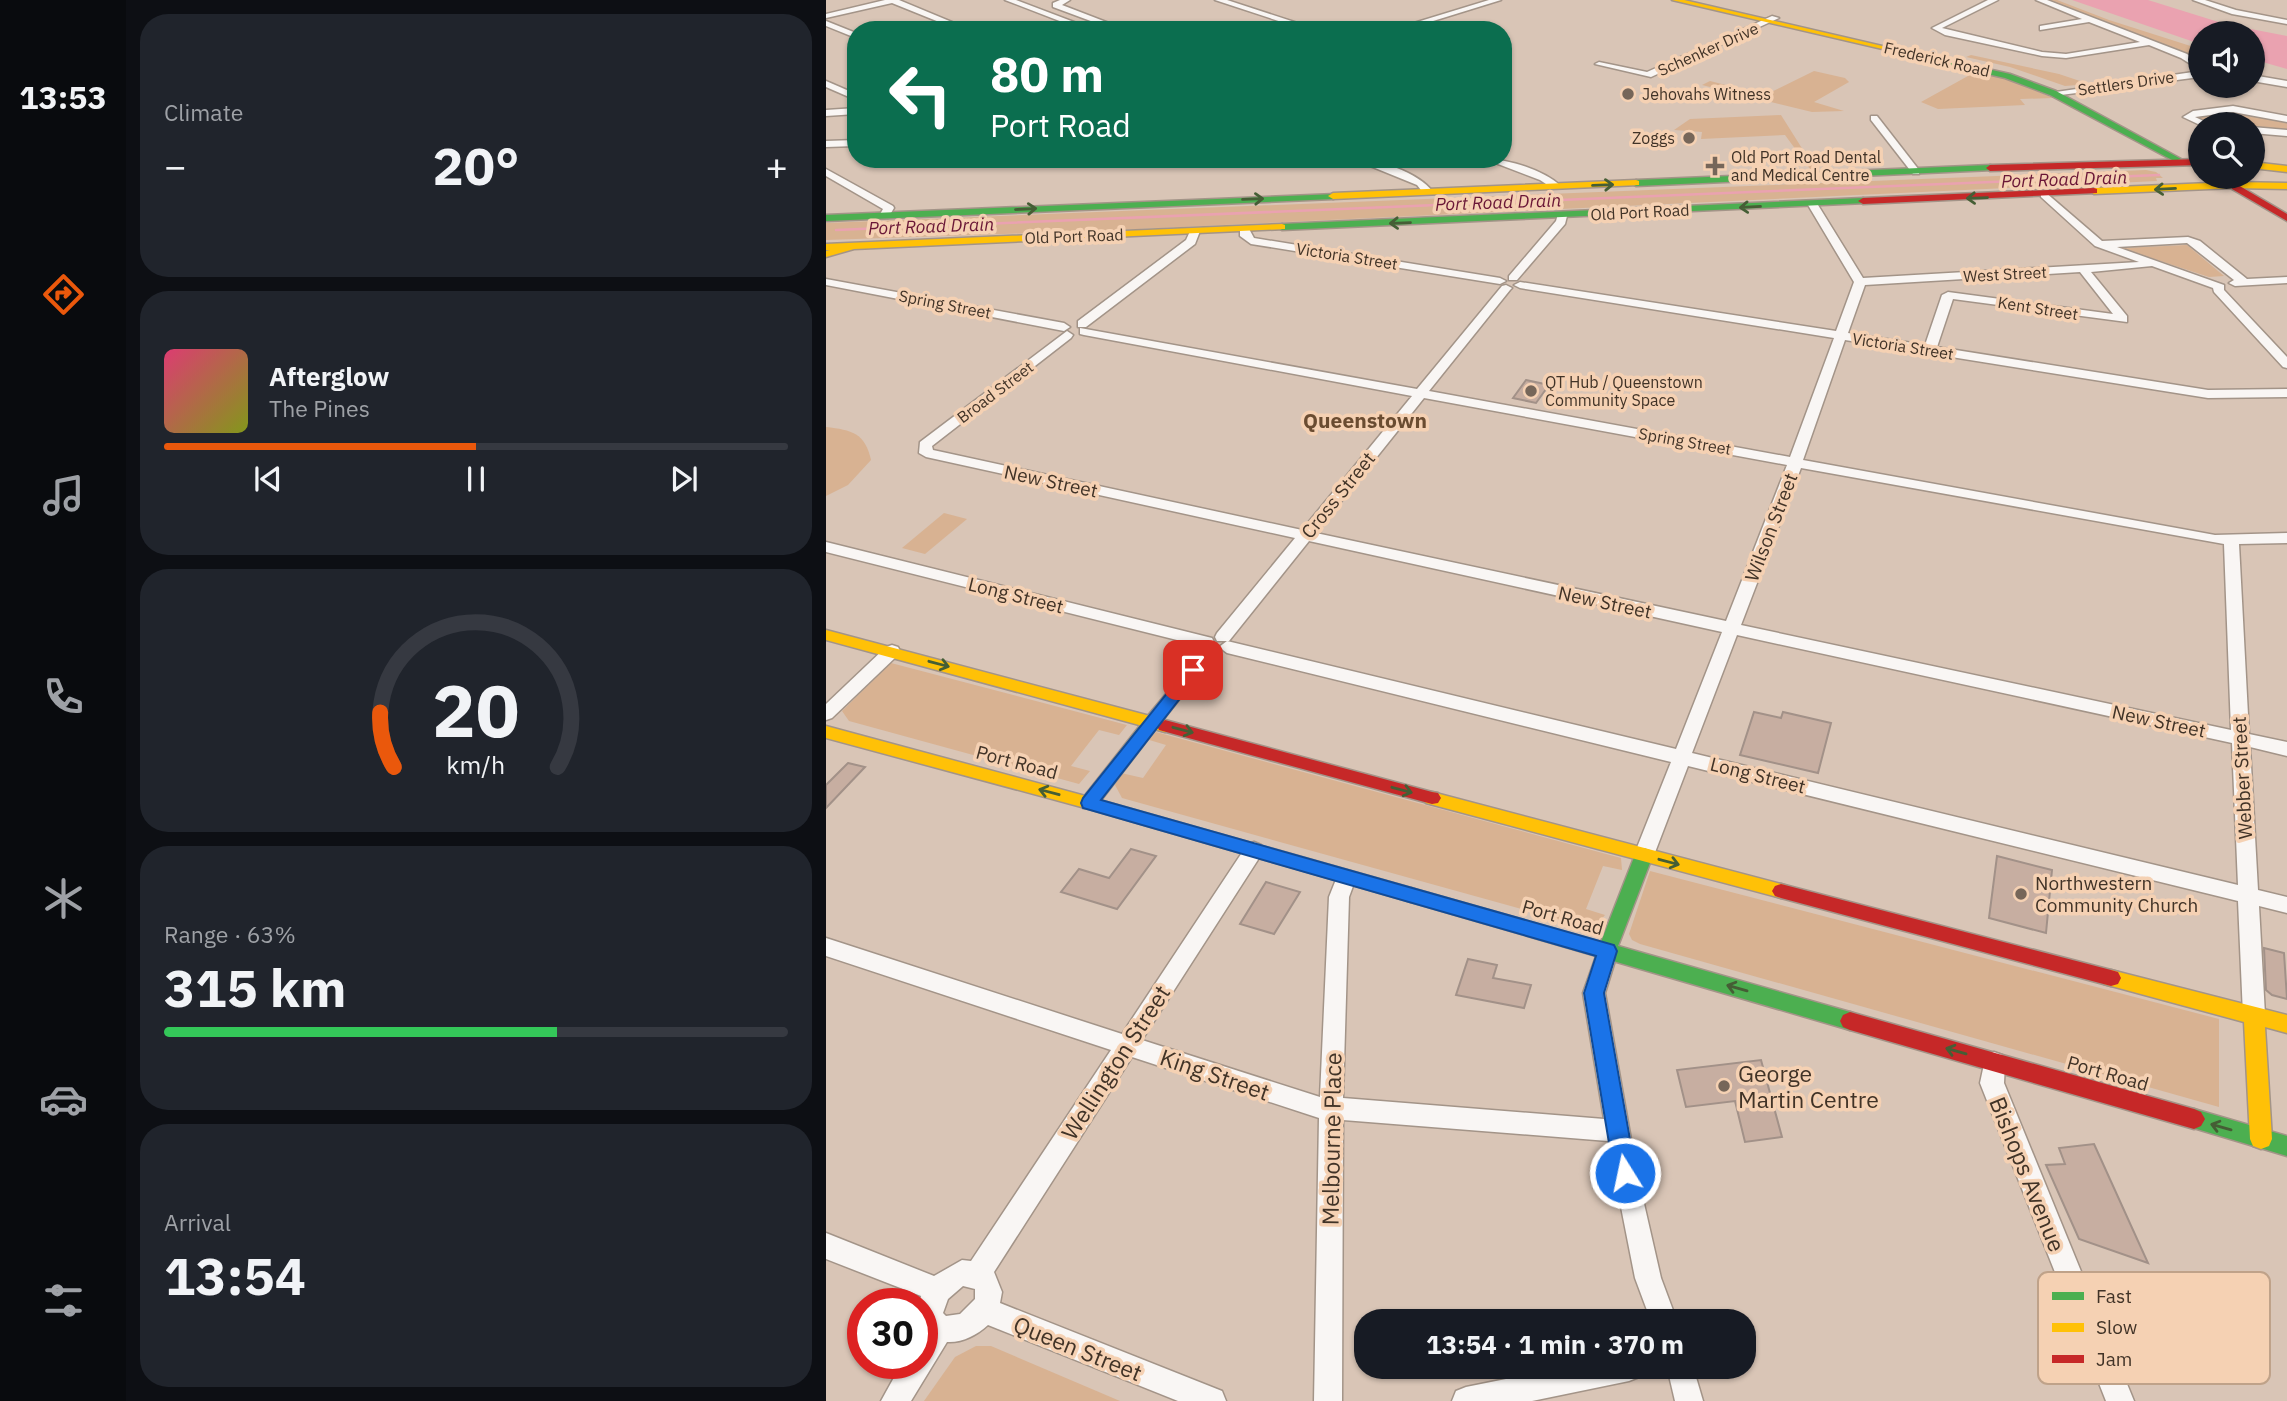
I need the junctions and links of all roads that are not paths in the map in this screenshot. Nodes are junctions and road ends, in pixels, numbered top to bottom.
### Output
1 (893, 0) edge
2 (1009, 0) edge
3 (1066, 0) edge
4 (1219, 0) edge
5 (1497, 0) edge
6 (1675, 0) edge
7 (1692, 0) edge
8 (1994, 0) edge
9 (2040, 0) edge
10 (2197, 0) edge
11 (826, 16) edge
12 (1772, 20) junction
13 (2091, 20) junction
14 (945, 21) edge
15 (1066, 21) edge
16 (1099, 21) edge
17 (1286, 21) edge
18 (1426, 21) edge
19 (2287, 22) edge
20 (826, 23) edge
21 (2043, 28) dead end
22 (847, 32) edge
23 (2148, 43) junction
24 (2188, 59) edge
25 (1599, 64) dead end
26 (2188, 76) edge
27 (2265, 80) edge
28 (826, 84) edge
29 (2287, 84) edge
30 (2059, 92) junction
31 (845, 93) edge
32 (847, 112) edge
33 (2206, 112) edge
34 (2253, 112) edge
35 (826, 113) edge
36 (2265, 115) edge
37 (1874, 118) dead end
38 (2287, 119) edge
39 (2265, 131) edge
40 (2287, 133) edge
41 (2153, 142) junction
42 (847, 143) edge
43 (826, 144) edge
44 (2188, 148) edge
45 (2188, 158) edge
46 (2133, 162) junction
47 (2188, 162) edge
48 (2265, 166) edge
49 (1512, 167) edge
50 (1382, 168) edge
51 (2287, 169) edge
52 (826, 172) edge
53 (1916, 172) junction
54 (2188, 184) edge
55 (2265, 184) edge
56 (2287, 186) edge
57 (1850, 189) junction
58 (2245, 189) edge
59 (1552, 190) junction
60 (1428, 192) junction
61 (2045, 195) junction
62 (2261, 198) junction
63 (1813, 205) junction
64 (1558, 213) junction
65 (884, 216) junction
66 (826, 218) edge
67 (2287, 218) edge
68 (1244, 229) junction
69 (1195, 231) junction
70 (2099, 244) junction
71 (853, 246) junction
72 (826, 247) edge
73 (826, 254) edge
74 (2150, 264) junction
75 (2084, 270) junction
76 (2287, 280) edge
77 (826, 282) edge
78 (1860, 282) junction
79 (2244, 282) junction
80 (1510, 283) junction
81 (2220, 287) junction
82 (1083, 327) junction
83 (1066, 331) junction
84 (1842, 336) junction
85 (1930, 350) junction
86 (2287, 364) edge
87 (1420, 393) junction
88 (2287, 393) edge
89 (925, 450) joint
90 (1796, 461) junction
91 (1305, 536) junction
92 (2287, 538) edge
93 (2231, 541) junction
94 (826, 547) edge
95 (1732, 630) junction
96 (826, 635) edge
97 (1216, 645) junction
98 (892, 651) junction
99 (826, 714) edge
100 (1152, 722) junction
101 (826, 732) edge
102 (2240, 738) junction
103 (2287, 749) edge
104 (1681, 756) junction
105 (1089, 803) junction
106 (1254, 850) junction
107 (1644, 855) junction
108 (1346, 878) junction
109 (2248, 896) junction
110 (2287, 905) edge
111 (826, 947) edge
112 (1608, 951) junction
113 (2254, 1015) junction
114 (2287, 1024) edge
115 (1126, 1046) junction
116 (1994, 1062) junction
117 (1331, 1108) junction
118 (1618, 1131) junction
119 (2261, 1139) junction
120 (2287, 1146) edge
121 (826, 1245) edge
122 (2068, 1272) edge
123 (978, 1274) junction
124 (933, 1288) edge
125 (938, 1290) edge
126 (1660, 1309) edge
127 (984, 1310) junction
128 (938, 1327) edge
129 (940, 1329) junction
130 (938, 1332) edge
131 (908, 1379) edge
132 (1571, 1379) edge
133 (1683, 1379) edge
134 (2113, 1384) edge
135 (894, 1401) edge
136 (1212, 1401) edge
137 (1328, 1401) edge
138 (1466, 1401) edge
139 (1689, 1401) edge
140 (2120, 1401) edge

1 - 11 street
1 - 14 street
2 - 15 street
3 - 16 street
4 - 17 street
5 - 18 street
6 - 12 main road, Frederick Road
7 - 12 main road, Frederick Road
8 - 23 street
9 - 13 street
10 - 19 street
12 - 25 street, Schenker Drive
12 - 30 main road, Frederick Road
13 - 21 street
13 - 23 street
20 - 22 street
23 - 24 street
26 - 30 street, Settlers Drive
27 - 29 street
28 - 31 street
30 - 41 main road, Frederick Road
32 - 35 street
33 - 34 street
36 - 38 street
37 - 53 street
39 - 40 street
41 - 44 main road
41 - 45 main road, Frederick Road
41 - 46 main road
42 - 43 street
46 - 47 main road, Old Port Road
46 - 53 main road, Old Port Road
48 - 51 main road
49 - 59 street
50 - 60 street
52 - 65 street
53 - 57 main road, Old Port Road
54 -> 61 main road, Old Port Road
55 - 56 main road, Old Port Road
56 - 62 main road
59 -> 57 main road, Old Port Road
61 -> 57 main road, Old Port Road
57 - 63 main road, Old Port Road
58 - 62 main road
59 - 60 main road, Old Port Road
59 - 64 main road
65 -> 60 main road, Old Port Road
61 - 70 street
62 - 67 main road
63 -> 64 main road, Old Port Road
63 - 78 street
64 -> 68 main road, Old Port Road
64 - 80 street, Cross Street
65 - 66 main road, Old Port Road
68 - 69 main road, Old Port Road
68 - 80 street, Victoria Street
69 - 71 main road, Old Port Road
69 - 82 street
70 - 74 street
70 - 79 street
71 - 72 main road, Old Port Road
71 - 73 main road
74 - 75 street, West Street
74 - 81 street
75 - 78 street, West Street
75 - 85 street, Kent Street
76 - 79 street
77 - 83 street, Spring Street
78 - 84 street, Wilson Street
79 - 81 street
80 - 84 street, Victoria Street
80 - 87 street, Cross Street
81 - 86 street
82 - 83 street
82 - 87 street, Spring Street
83 - 89 street, Broad Street
84 - 85 street, Victoria Street
84 - 90 street, Wilson Street
85 - 88 street, Victoria Street
87 - 90 street, Spring Street
87 - 91 street, Cross Street
89 - 91 street, New Street
90 - 93 street, Spring Street
90 - 95 street, Wilson Street
91 - 95 street, New Street
91 - 97 street, Cross Street
92 - 93 street, Spring Street
93 - 102 street, Webber Street
94 - 97 street, Long Street
95 - 102 street, New Street
95 - 104 street, Wilson Street
96 - 98 main road
97 - 100 street, Cross Street
97 - 104 street, Long Street
98 - 99 street
98 -> 100 main road
100 - 105 main road
100 -> 107 main road
105 -> 101 main road, Port Road
102 - 103 street, New Street
102 - 109 street, Webber Street
104 - 107 street, Wilson Street
104 - 109 street, Long Street
105 - 106 main road, Port Road
106 - 108 main road, Port Road
106 - 115 street, Wellington Street
107 - 112 main road
107 -> 113 main road
108 - 112 main road, Port Road
108 - 117 street, Melbourne Place
109 - 110 street, Long Street
109 - 113 street, Webber Street
111 - 115 street, King Street
116 -> 112 main road, Port Road
112 - 118 street
113 - 114 main road
113 - 119 main road
115 - 117 street, King Street
115 - 123 street, Wellington Street
119 -> 116 main road, Port Road
116 - 122 street, Bishops Avenue
117 - 118 street, King Street
117 - 137 street, Melbourne Place
118 - 126 street
119 - 120 main road, Port Road
121 - 124 street
123 - 125 street
123 - 127 street
127 - 129 street
127 - 136 street, Queen Street
128 - 129 street
129 - 130 street
131 - 135 street
132 - 138 street
133 - 139 street
134 - 140 street, Bishops Avenue

